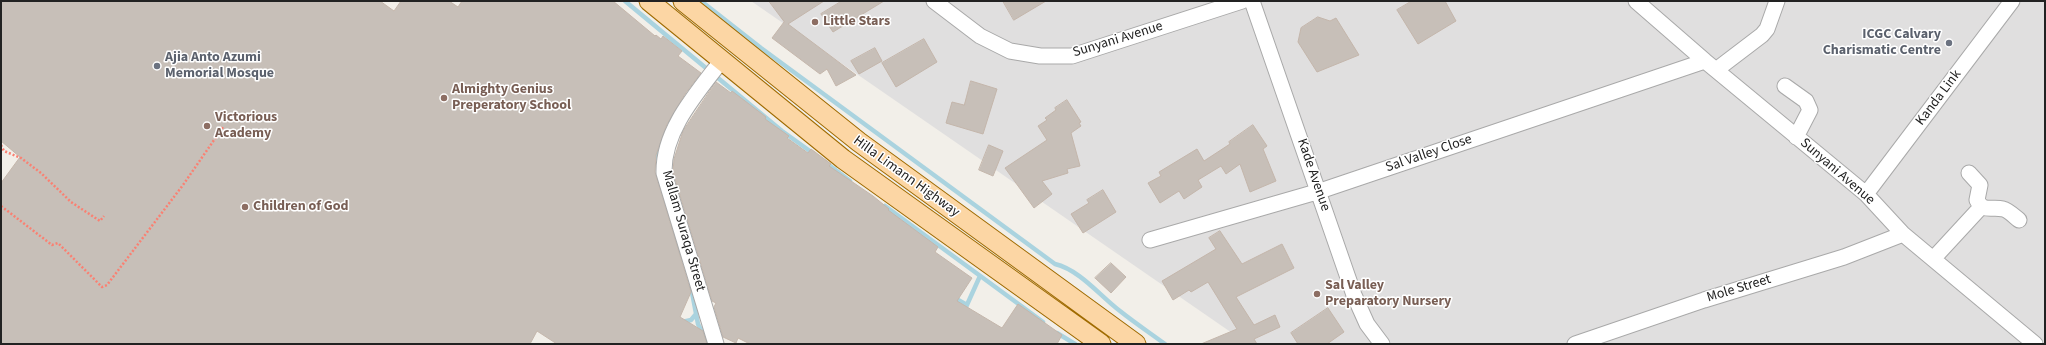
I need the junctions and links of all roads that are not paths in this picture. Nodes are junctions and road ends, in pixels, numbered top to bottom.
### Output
1 (649, 1) edge
2 (682, 1) edge
3 (934, 1) edge
4 (1242, 1) edge
5 (1252, 1) edge
6 (1636, 1) edge
7 (1777, 1) edge
8 (2012, 1) edge
9 (722, 60) junction
10 (1710, 66) junction
11 (1785, 86) dead end
12 (1796, 137) junction
13 (1969, 173) dead end
14 (1320, 191) junction
15 (1866, 194) junction
16 (1981, 207) junction
17 (2019, 220) dead end
18 (1903, 234) junction
19 (1150, 240) dead end
20 (1933, 259) junction
21 (2030, 342) edge
22 (716, 344) edge
23 (1101, 344) edge
24 (1136, 344) edge
25 (1382, 344) edge
26 (1576, 344) edge

1 - 9 main road, Hilla Limann Highway
2 - 24 main road, Hilla Limann Highway
3 - 4 street, Sunyani Avenue
5 - 14 street, Kade Avenue
6 - 10 street, Sunyani Avenue
7 - 10 street, Sal Valley Close
8 - 15 street, Kanda Link
9 - 22 street, Mallam Suraqa Street
9 - 23 main road, Hilla Limann Highway
10 - 12 street, Sunyani Avenue
10 - 14 street, Sal Valley Close
11 - 12 street
12 - 15 street, Sunyani Avenue
13 - 16 street
14 - 19 street, Sal Valley Close
14 - 25 street, Kade Avenue
15 - 18 street, Sunyani Avenue
16 - 17 street
16 - 20 street
18 - 20 street, Sunyani Avenue
18 - 26 street, Mole Street
20 - 21 street, Sunyani Avenue

